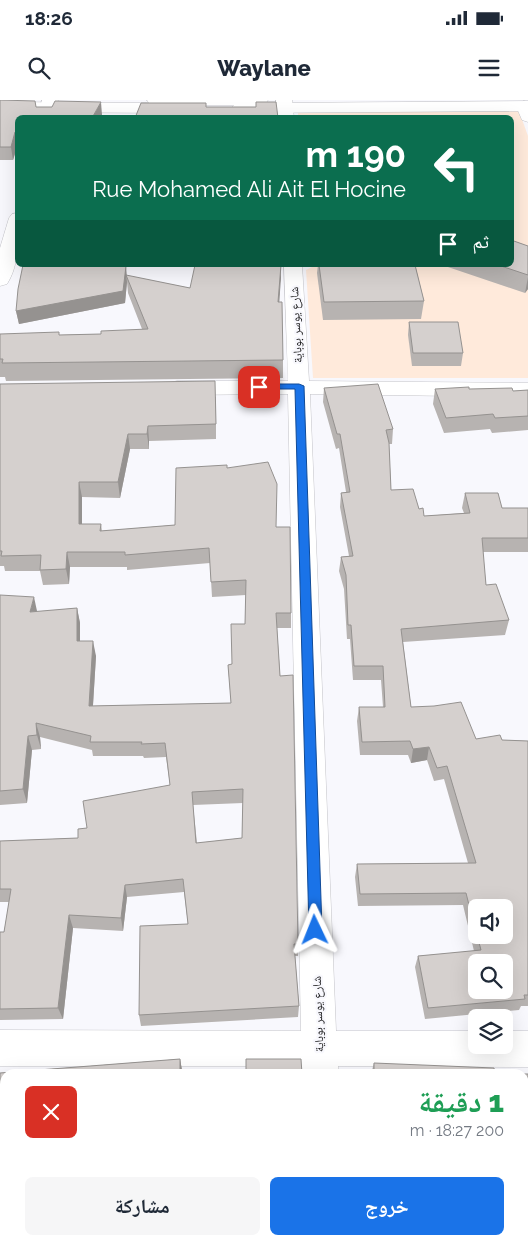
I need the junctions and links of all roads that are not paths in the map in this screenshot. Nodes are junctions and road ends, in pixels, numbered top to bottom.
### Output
1 (0, 100) edge
2 (0, 108) edge
3 (285, 108) edge
4 (48, 109) edge
5 (527, 109) edge
6 (15, 228) edge
7 (293, 267) edge
8 (0, 280) edge
9 (299, 386) junction
10 (160, 388) edge
11 (528, 390) edge
12 (0, 1048) edge
13 (528, 1049) edge
14 (319, 1060) edge

1 - 4 street
2 - 4 street
3 - 4 street
3 - 5 street
6 - 8 street
7 - 9 street, شارع يوسر بوباية
9 - 10 street
9 - 11 street
9 - 14 street, شارع يوسر بوباية
12 - 14 street
13 - 14 street

